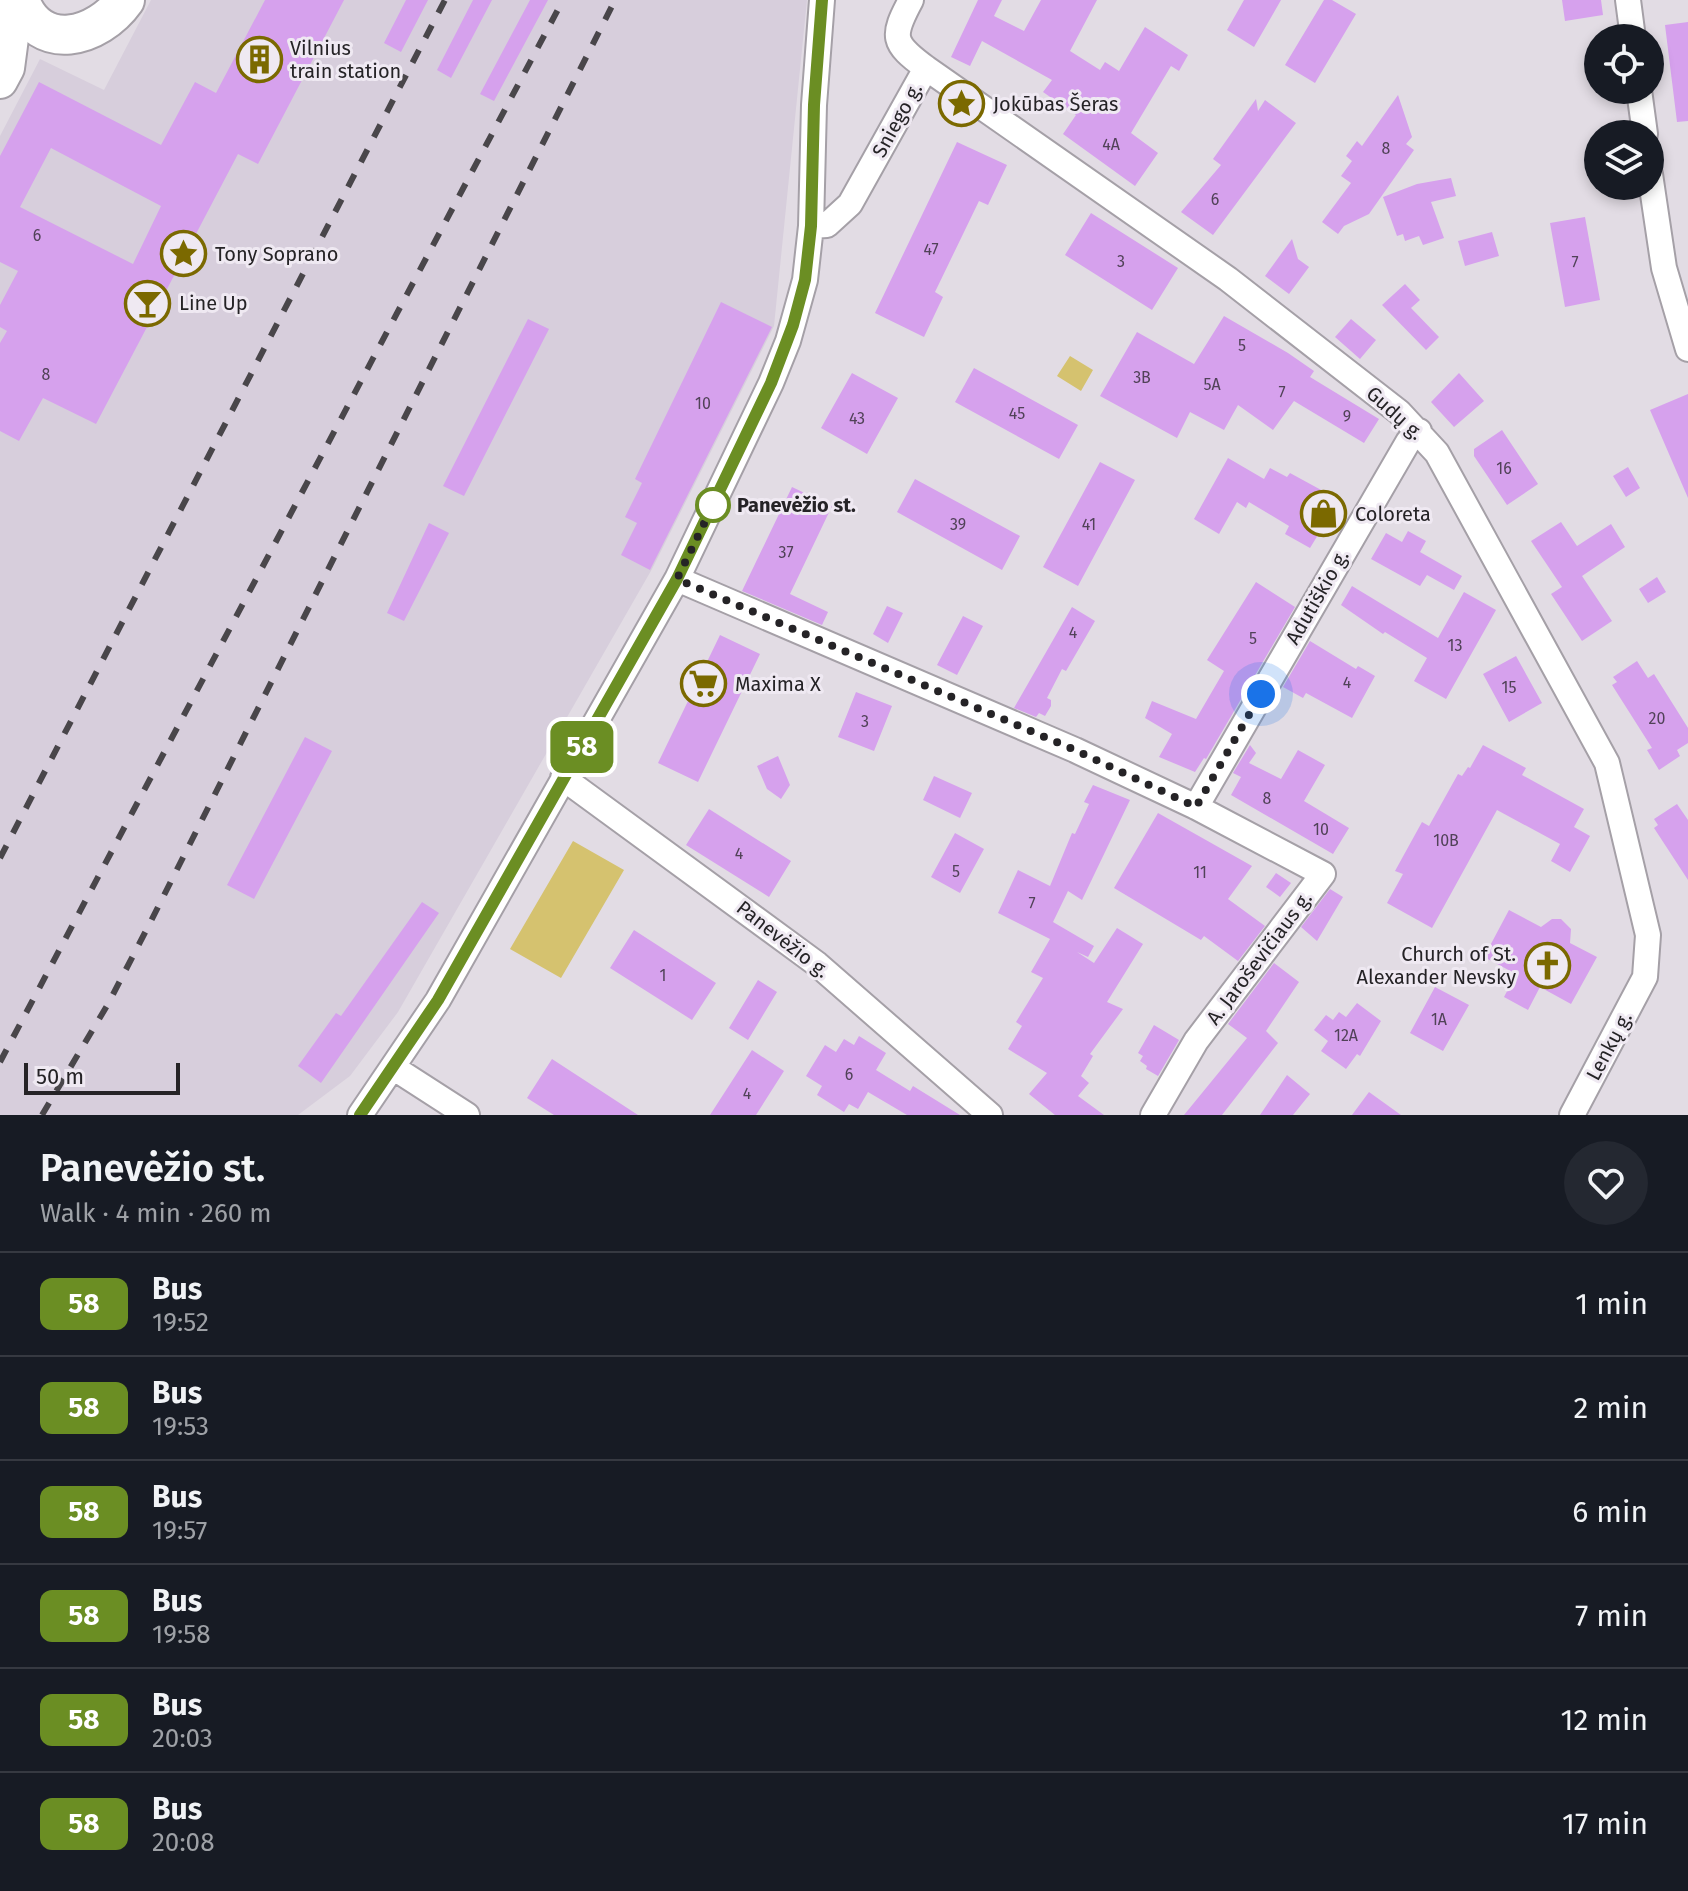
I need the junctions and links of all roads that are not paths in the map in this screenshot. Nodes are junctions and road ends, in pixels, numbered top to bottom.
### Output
1 (18, 0) edge
2 (125, 0) edge
3 (822, 0) edge
4 (911, 0) edge
5 (1628, 0) edge
6 (1631, 24) edge
7 (67, 37) junction
8 (926, 68) junction
9 (4, 74) edge
10 (1654, 200) edge
11 (811, 226) junction
12 (1688, 349) edge
13 (1419, 431) junction
14 (677, 579) junction
15 (563, 778) junction
16 (1196, 807) junction
17 (1645, 977) joint
18 (394, 1068) junction
19 (360, 1115) edge
20 (467, 1115) edge
21 (990, 1115) edge
22 (1153, 1115) edge
23 (1572, 1115) edge

1 - 7 main road
1 - 9 main road
2 - 7 main road
3 - 11 street
4 - 8 street, Sniego g.
5 - 6 street
7 - 9 main road
8 - 11 street, Sniego g.
8 - 13 street, Gudų g.
10 - 12 street
11 - 14 street
13 - 16 street, Adutiškio g.
13 - 17 street, Gudų g.
14 - 15 street
14 - 16 street, A. Jaroševičiaus g.
15 - 18 street
15 - 21 street, Panevėžio g.
16 - 22 street, A. Jaroševičiaus g.
17 - 23 street, Lenkų g.
18 - 19 street
18 - 20 street

